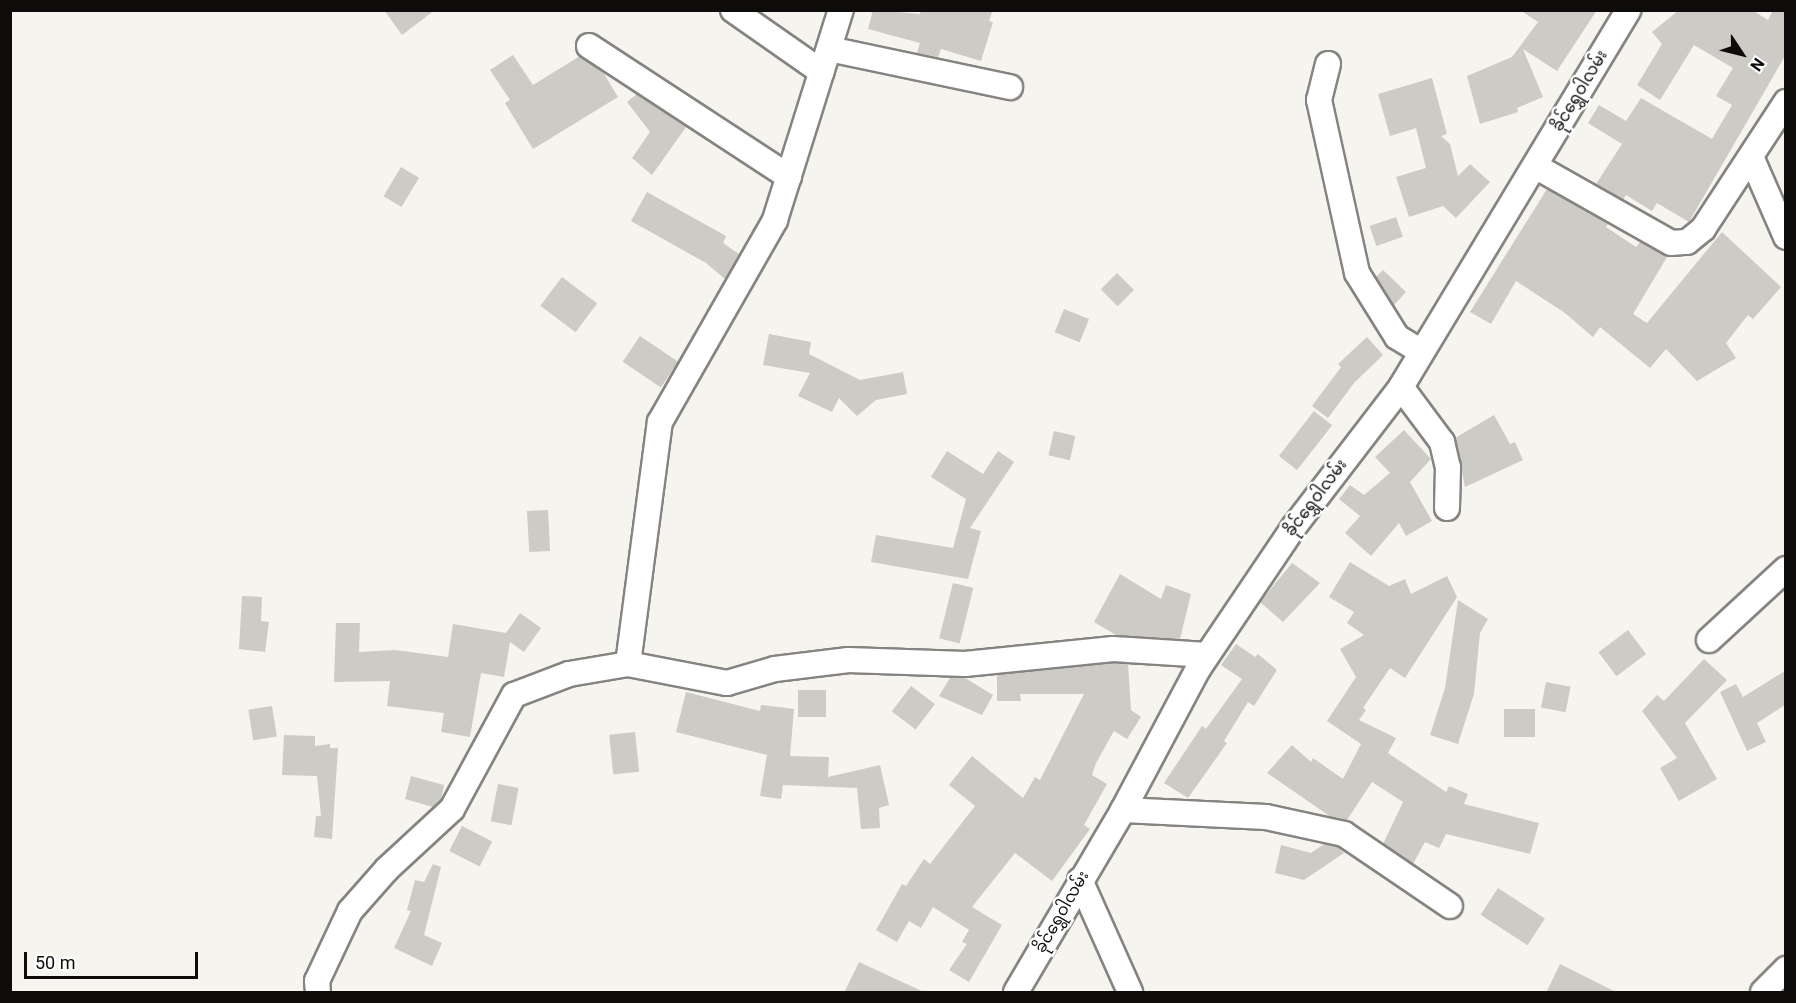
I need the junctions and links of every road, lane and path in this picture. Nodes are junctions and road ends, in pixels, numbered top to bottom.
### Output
1 (733, 10) edge
2 (841, 10) edge
3 (1628, 10) edge
4 (589, 46) dead end
5 (825, 61) junction
6 (1328, 64) dead end
7 (1010, 87) dead end
8 (1785, 102) edge
9 (1752, 159) junction
10 (1536, 166) junction
11 (789, 177) junction
12 (1785, 237) edge
13 (1422, 352) junction
14 (1401, 387) junction
15 (1447, 508) dead end
16 (1785, 569) edge
17 (1709, 640) dead end
18 (1207, 655) junction
19 (628, 664) junction
20 (1123, 810) junction
21 (1080, 880) junction
22 (1450, 906) dead end
23 (1785, 969) edge
24 (318, 993) edge
25 (1016, 993) edge
26 (1130, 993) edge
27 (1763, 993) edge

1 - 5 street
2 - 5 street
3 - 10 street, ခိုင်ရွှေဝါလမ်း
4 - 11 street
5 - 7 street
5 - 11 street
6 - 13 street
8 - 9 street
9 - 10 street
9 - 12 street
10 - 13 street, ခိုင်ရွှေဝါလမ်း
11 - 19 street
13 - 14 street, ခိုင်ရွှေဝါလမ်း
14 - 15 street
14 - 18 street, ခိုင်ရွှေဝါလမ်း
16 - 17 street
18 - 19 street
18 - 20 street, ခိုင်ရွှေဝါလမ်း
19 - 24 street
20 - 21 street, ခိုင်ရွှေဝါလမ်း
20 - 22 street
21 - 25 street, ခိုင်ရွှေဝါလမ်း
21 - 26 street
23 - 27 street

